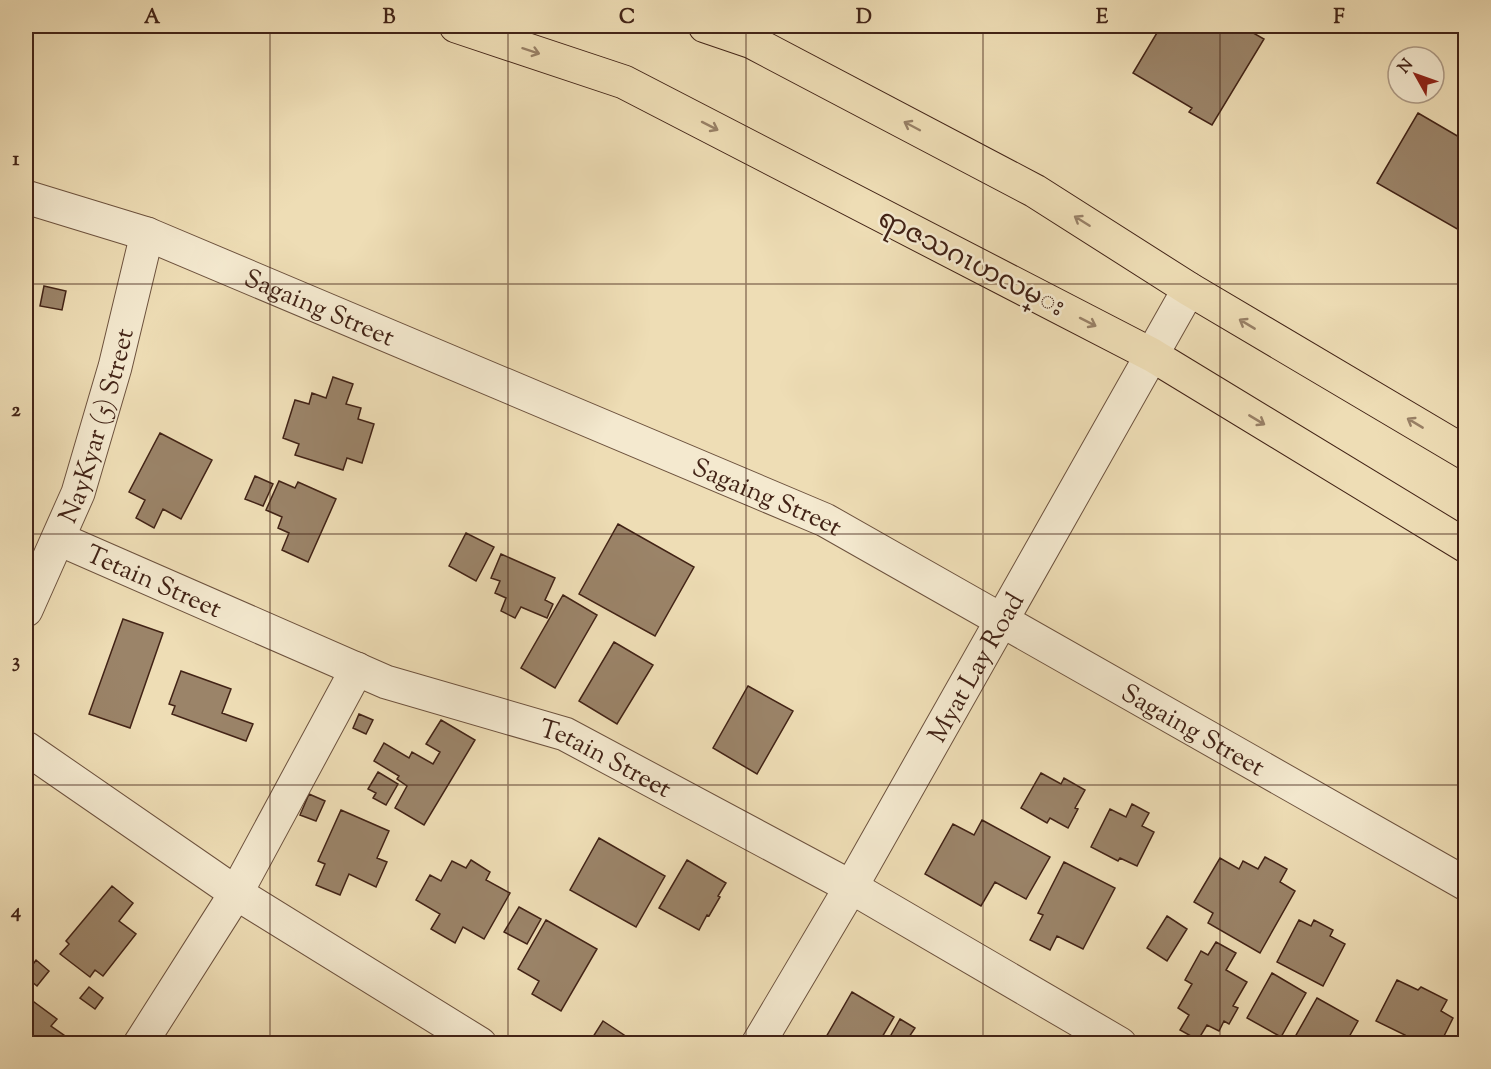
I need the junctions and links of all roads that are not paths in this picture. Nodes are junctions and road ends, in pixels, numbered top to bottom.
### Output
1 (456, 26) edge
2 (705, 26) edge
3 (26, 197) edge
4 (147, 234) junction
5 (1189, 289) junction
6 (1152, 355) junction
7 (1466, 453) edge
8 (59, 539) junction
9 (1466, 546) edge
10 (26, 610) edge
11 (1001, 621) junction
12 (357, 669) junction
13 (26, 748) edge
14 (1466, 884) edge
15 (851, 887) junction
16 (236, 893) junction
17 (140, 1044) edge
18 (480, 1044) edge
19 (758, 1044) edge
20 (1120, 1044) edge

1 -> 6 main road, ရာဇသဂၤဟလမ္း
5 -> 2 main road
3 - 4 street, Sagaing Street
4 - 8 street, NayKyar (5) Street
4 - 11 street, Sagaing Street
5 - 6 street, Myat Lay Road
7 -> 5 main road
6 -> 9 main road, ရာဇသဂၤဟလမ္း
6 - 11 street, Myat Lay Road
8 - 10 street, NayKyar (5) Street
8 - 12 street, Tetain Street
11 - 14 street, Sagaing Street
11 - 15 street, Myat Lay Road
12 - 15 street, Tetain Street
12 - 16 street
13 - 16 street
15 - 19 street, Myat Lay Road
15 - 20 street, Tetain Street
16 - 17 street
16 - 18 street

